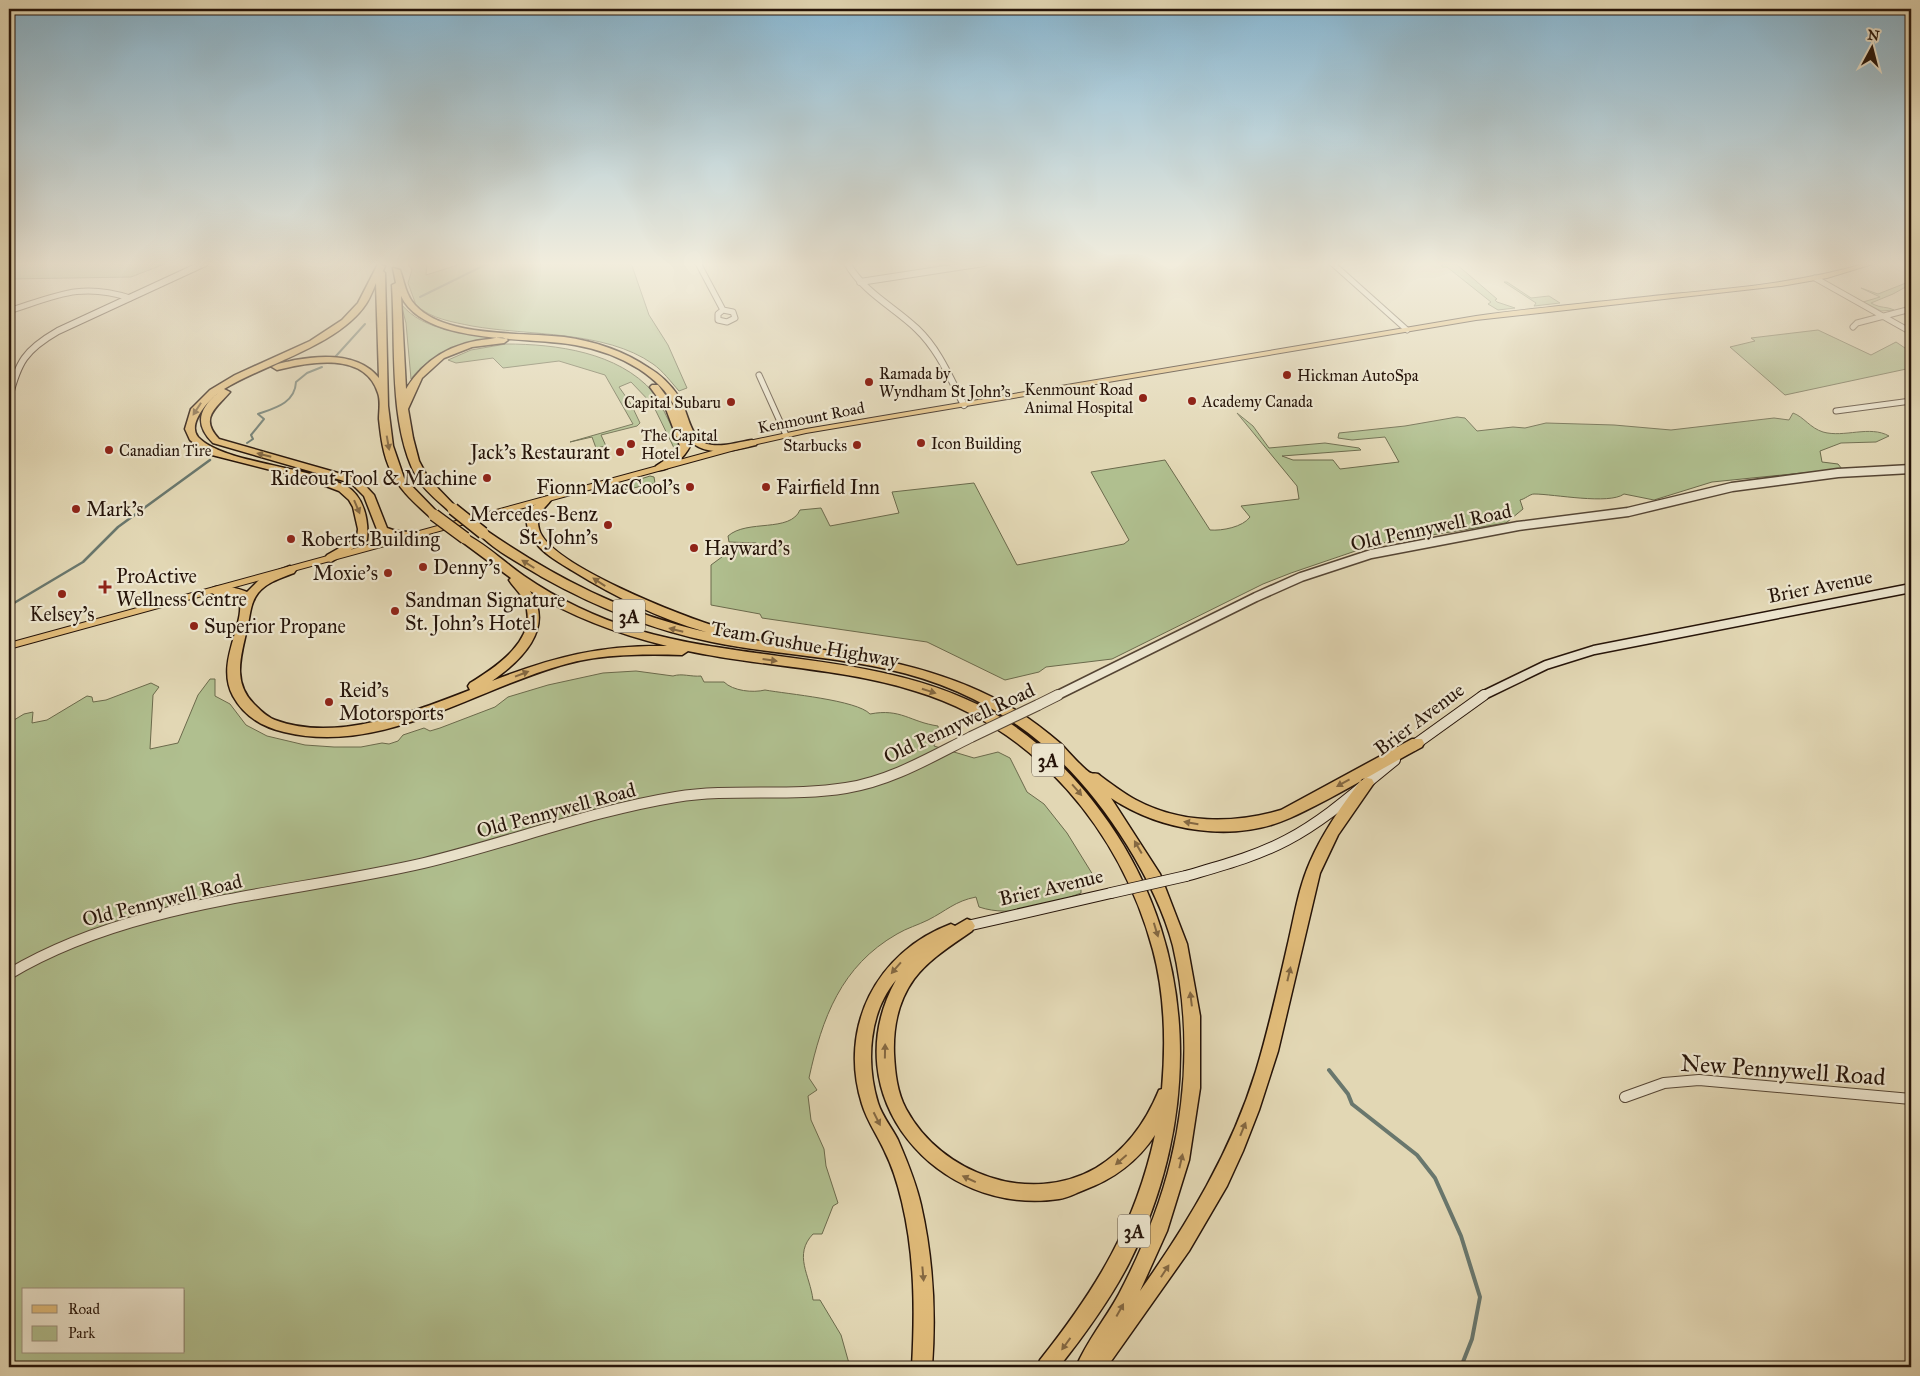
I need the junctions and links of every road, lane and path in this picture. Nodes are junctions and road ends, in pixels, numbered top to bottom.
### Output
1 (66, 327) edge
2 (337, 327) edge
3 (381, 327) edge
4 (400, 327) edge
5 (458, 327) edge
6 (915, 327) edge
7 (1404, 327) edge
8 (1424, 327) edge
9 (1407, 330) junction
10 (759, 374) dead end
11 (384, 395) junction
12 (9, 398) edge
13 (1911, 401) edge
14 (964, 404) junction
15 (404, 408) junction
16 (1836, 411) dead end
17 (786, 435) junction
18 (752, 443) junction
19 (660, 468) junction
20 (1911, 469) edge
21 (546, 500) junction
22 (417, 535) junction
23 (331, 558) junction
24 (290, 570) junction
25 (511, 573) junction
26 (1911, 588) edge
27 (215, 591) junction
28 (245, 612) junction
29 (9, 646) edge
30 (792, 650) junction
31 (722, 653) junction
32 (427, 709) junction
33 (1417, 743) junction
34 (1065, 756) junction
35 (1367, 783) junction
36 (967, 926) junction
37 (9, 974) edge
38 (1171, 1074) junction
39 (1625, 1097) dead end
40 (1911, 1098) edge
41 (922, 1367) edge
42 (1047, 1367) edge
43 (1086, 1367) edge
44 (1095, 1367) edge

1 - 12 street
2 -> 23 highway
3 - 11 highway, Team Gushue Highway / 3A
4 - 15 highway, Team Gushue Highway / 3A
5 - 18 highway
6 - 14 street
7 - 9 street
8 - 9 main road, Kenmount Road
9 - 14 main road, Kenmount Road
10 - 17 street
22 -> 11 highway
11 -> 25 highway, Team Gushue Highway / 3A, bridge
13 - 16 street
14 - 17 main road, Kenmount Road
15 - 19 highway
30 -> 15 highway, Team Gushue Highway / 3A, bridge
17 - 18 main road, Kenmount Road
18 - 19 main road, Kenmount Road
19 - 21 main road, Kenmount Road
20 - 37 street, Old Pennywell Road, bridge
21 - 22 main road, Kenmount Road
30 -> 21 highway
22 - 23 main road, Kenmount Road
23 - 24 main road, Kenmount Road
24 - 27 main road, Kenmount Road
24 - 28 highway
25 - 31 highway, Team Gushue Highway / 3A
25 - 32 highway
26 - 33 street, Brier Avenue
27 - 28 highway
27 - 29 main road, Kenmount Road
28 - 32 highway
30 - 34 highway, Team Gushue Highway / 3A
32 -> 31 highway
31 -> 38 highway, Team Gushue Highway / 3A
33 -> 34 highway
33 - 35 street, Brier Avenue
43 -> 34 highway, Team Gushue Highway / 3A
35 - 36 street, Brier Avenue, bridge
44 -> 35 highway
38 -> 36 highway
36 -> 41 highway
38 -> 42 highway, Team Gushue Highway / 3A
39 - 40 street, New Pennywell Road

